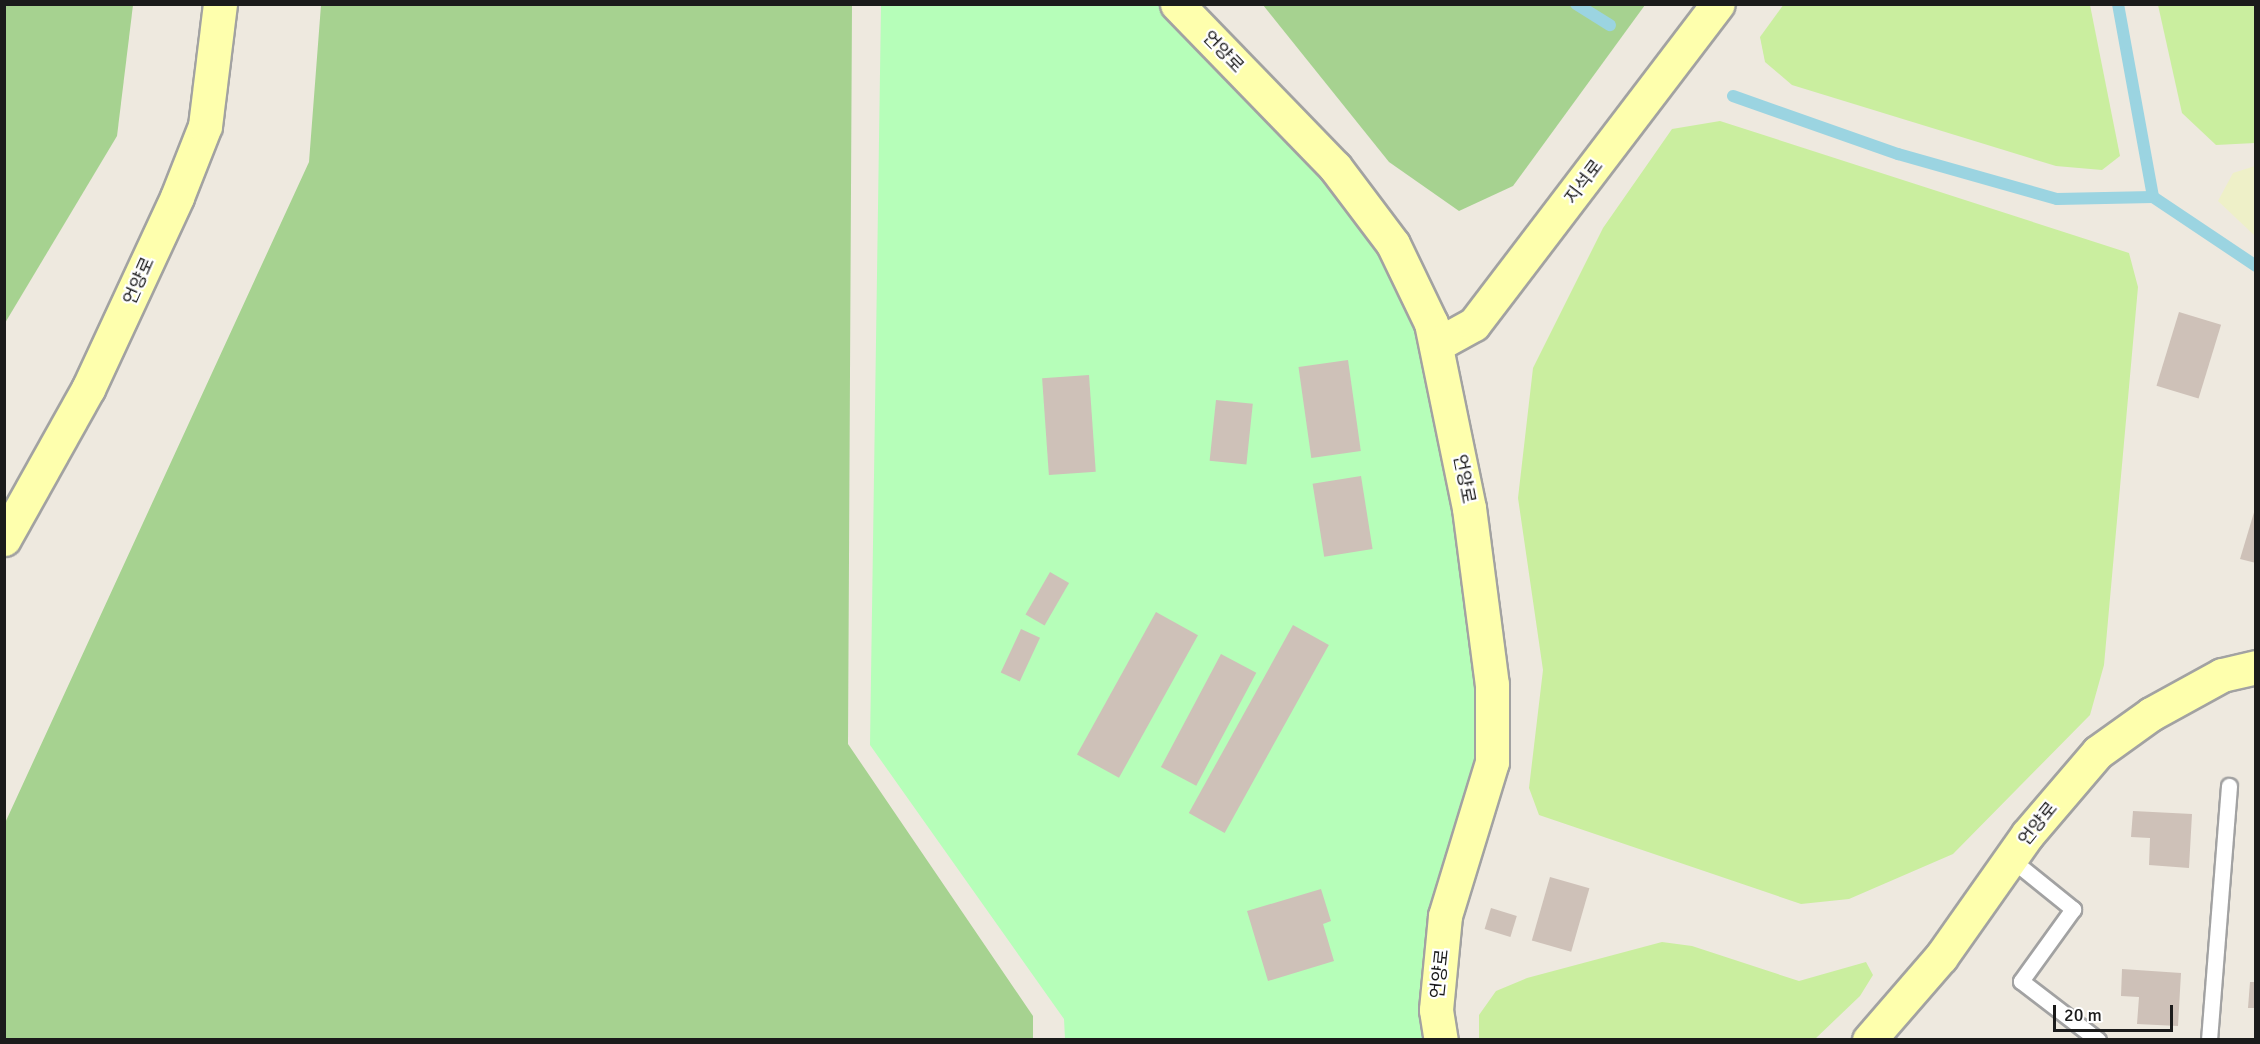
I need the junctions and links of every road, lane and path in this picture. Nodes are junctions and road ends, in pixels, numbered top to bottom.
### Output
1 (220, 4) edge
2 (1177, 4) edge
3 (1719, 4) edge
4 (1436, 345) junction
5 (4, 538) edge
6 (2256, 667) edge
7 (2229, 786) dead end
8 (2011, 859) junction
9 (1441, 1040) edge
10 (1869, 1040) edge
11 (2098, 1040) edge
12 (2209, 1040) edge

1 - 5 street, 언양로
2 - 4 street, 언양로
3 - 4 street, 지석로
4 - 9 street, 언양로
6 - 8 street, 언양로
7 - 12 lane
8 - 10 street, 언양로
8 - 11 lane

